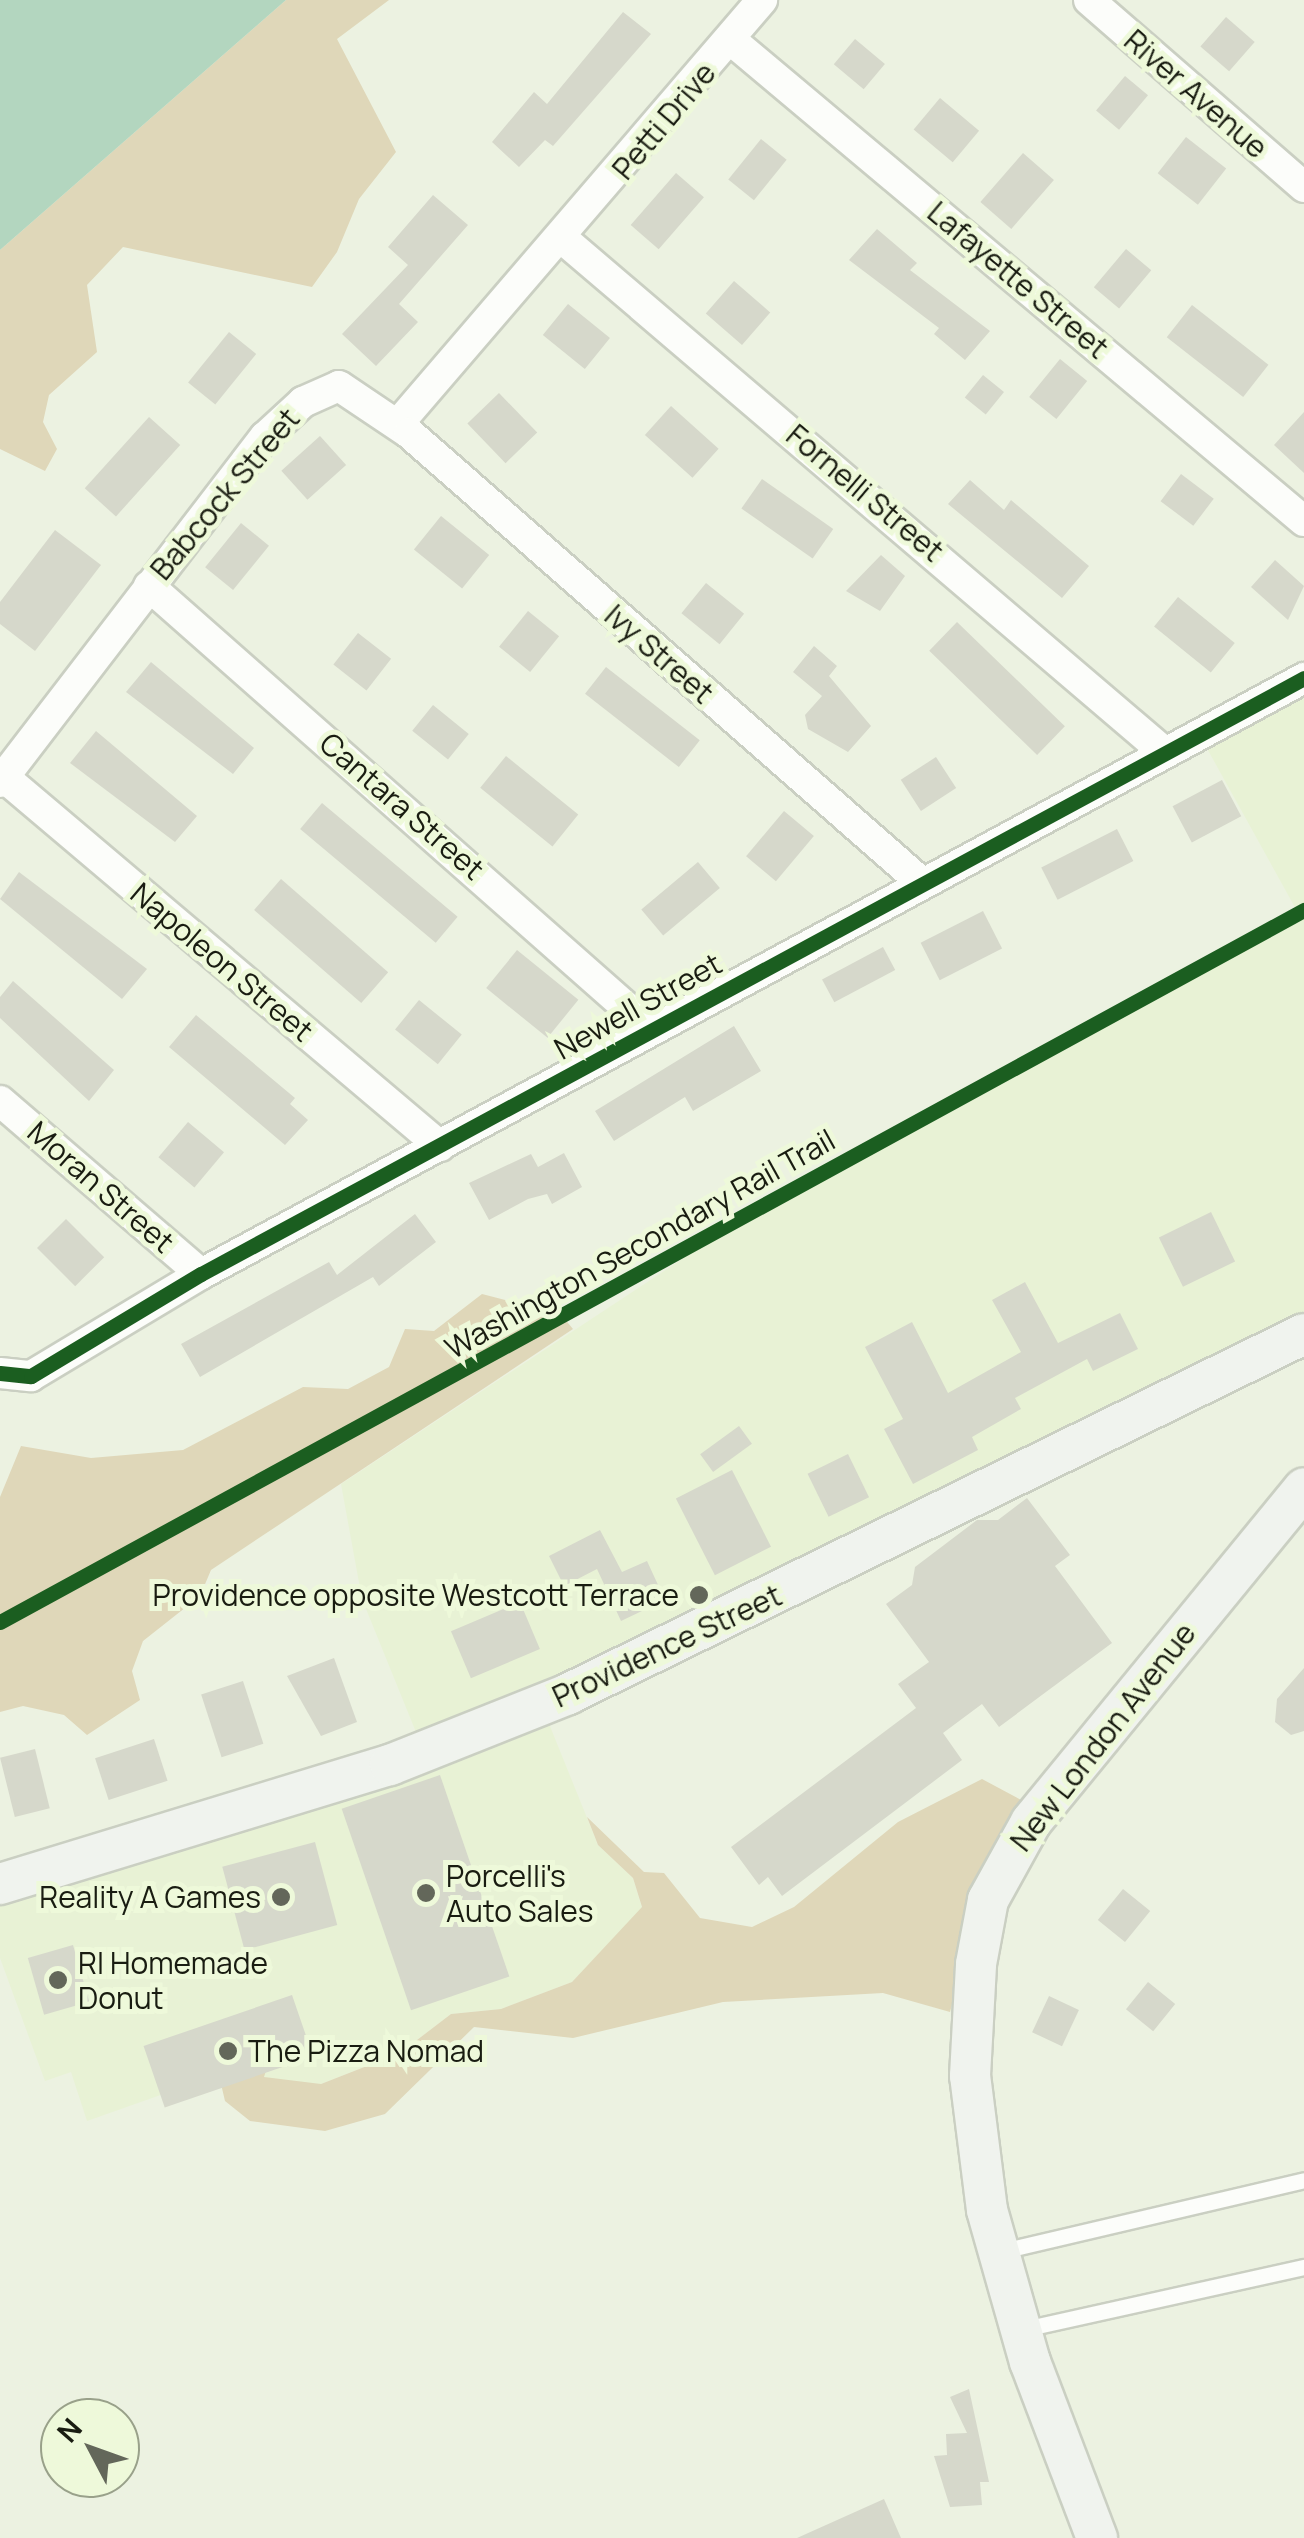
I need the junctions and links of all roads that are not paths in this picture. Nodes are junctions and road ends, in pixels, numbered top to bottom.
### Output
1 (762, 0) edge
2 (1089, 0) edge
3 (731, 40) junction
4 (1304, 187) edge
5 (563, 239) junction
6 (398, 424) junction
7 (1304, 521) edge
8 (149, 586) junction
9 (1304, 678) edge
10 (1164, 751) junction
11 (2, 780) edge
12 (922, 882) junction
13 (652, 1030) junction
14 (0, 1101) edge
15 (440, 1146) junction
16 (201, 1274) junction
17 (1304, 1334) edge
18 (0, 1373) edge
19 (1304, 1488) edge
20 (0, 1884) edge
21 (1304, 2180) edge
22 (998, 2252) junction
23 (1304, 2267) edge
24 (1020, 2330) junction
25 (1097, 2538) edge

1 - 3 street, Petti Drive
2 - 4 street, River Avenue
3 - 5 street, Petti Drive
3 - 7 street, Lafayette Street
5 - 6 street
5 - 10 street, Fornelli Street
6 - 8 street, Babcock Street
6 - 12 street, Ivy Street
8 - 11 street, Babcock Street
8 - 13 street, Cantara Street
9 - 10 street, Newell Street
10 - 12 street, Newell Street
11 - 15 street, Napoleon Street
12 - 13 street, Newell Street
13 - 15 street, Newell Street
14 - 16 street, Moran Street
15 - 16 street, Newell Street
16 - 18 street, Newell Street
17 - 20 main road, Providence Street
19 - 22 main road, New London Avenue
21 - 22 lane
22 - 24 main road, New London Avenue
23 - 24 lane
24 - 25 main road, New London Avenue

